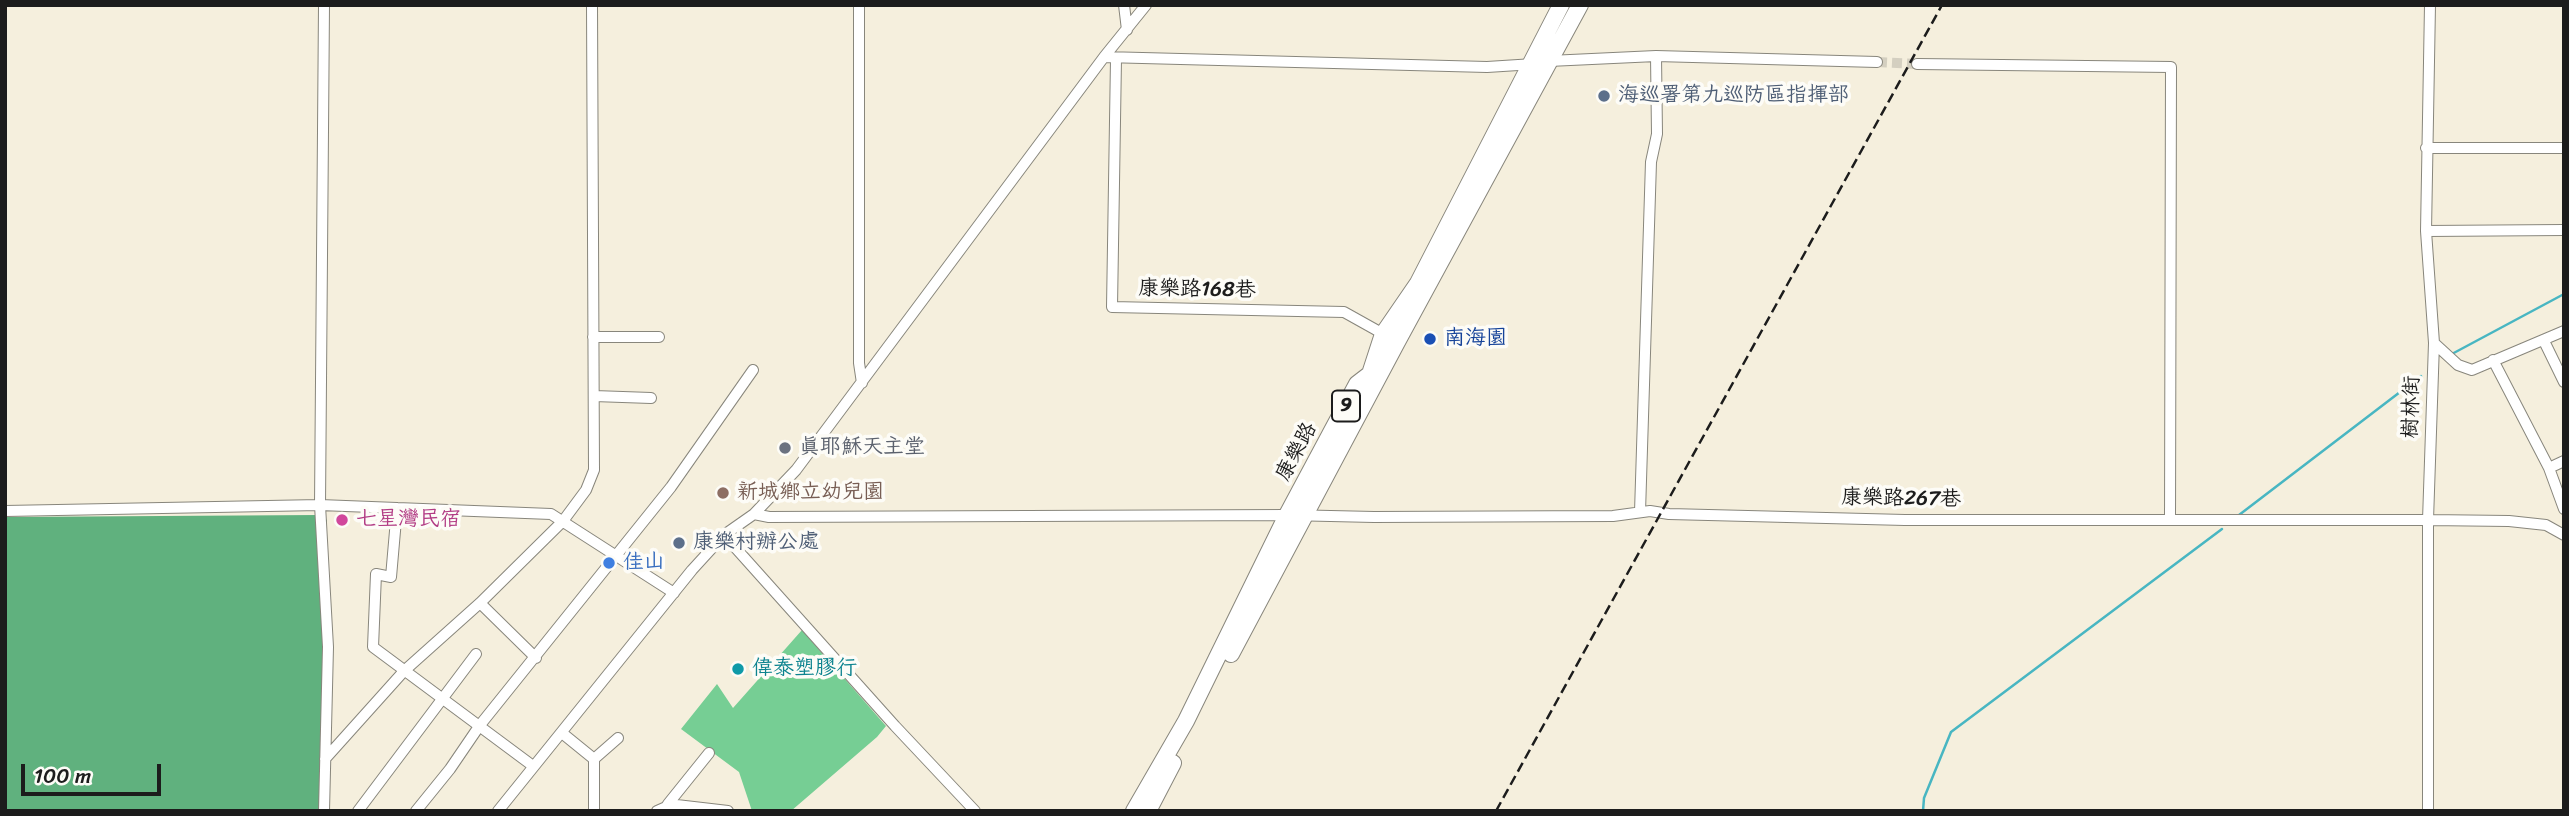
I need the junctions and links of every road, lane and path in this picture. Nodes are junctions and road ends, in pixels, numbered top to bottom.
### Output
1 (324, 5) edge
2 (592, 5) edge
3 (859, 5) edge
4 (1124, 5) edge
5 (1146, 5) edge
6 (1561, 5) edge
7 (1580, 5) edge
8 (2430, 5) edge
9 (1127, 30) junction
10 (1104, 57) junction
11 (1656, 57) junction
12 (1116, 59) junction
13 (1551, 60) junction
14 (1877, 62) tunnel mouth
15 (1917, 64) tunnel mouth
16 (1529, 65) junction
17 (2426, 148) junction
18 (2564, 148) edge
19 (2564, 230) edge
20 (2426, 231) junction
21 (2564, 331) edge
22 (593, 337) junction
23 (659, 337) dead end
24 (1390, 338) junction
25 (2544, 341) junction
26 (2434, 343) junction
27 (2493, 360) junction
28 (753, 370) dead end
29 (2564, 382) edge
30 (862, 383) junction
31 (594, 396) junction
32 (651, 398) dead end
33 (2564, 461) edge
34 (2549, 468) junction
35 (320, 505) junction
36 (397, 508) junction
37 (2564, 509) edge
38 (5, 511) edge
39 (1640, 512) junction
40 (754, 514) junction
41 (1295, 515) junction
42 (2170, 520) junction
43 (2428, 520) junction
44 (563, 521) junction
45 (724, 535) junction
46 (2564, 535) edge
47 (617, 556) junction
48 (674, 593) junction
49 (480, 603) junction
50 (476, 654) dead end
51 (536, 658) junction
52 (404, 671) junction
53 (441, 698) junction
54 (480, 725) junction
55 (562, 733) junction
56 (618, 738) dead end
57 (709, 753) dead end
58 (594, 759) junction
59 (325, 760) junction
60 (533, 766) junction
61 (668, 804) junction
62 (324, 811) edge
63 (358, 811) edge
64 (416, 811) edge
65 (498, 811) edge
66 (594, 811) edge
67 (657, 811) edge
68 (728, 811) edge
69 (975, 811) edge
70 (1134, 811) edge
71 (1148, 811) edge
72 (2428, 811) edge

1 - 35 street
2 - 22 street
3 - 30 street
4 - 9 street
5 - 9 street
6 - 16 main road, 康樂路 / 9
7 - 13 main road, 康樂路 / 9
8 - 17 street, 樹林街
9 - 10 street
10 - 12 street
10 - 30 street
11 - 13 street
11 - 14 street
11 - 39 street
12 - 16 street
12 - 24 street, 康樂路168巷
13 - 16 street
13 - 24 main road, 康樂路 / 9
15 - 42 street
16 - 24 main road, 康樂路 / 9
17 - 18 street
17 - 20 street, 樹林街
19 - 20 street
20 - 26 street, 樹林街
21 - 25 street
22 - 23 street
22 - 31 street
24 - 41 main road, 康樂路 / 9
25 - 27 street
25 - 29 street
26 - 27 street
26 - 43 street, 樹林街
27 - 34 street
28 - 47 street
30 - 40 street
31 - 32 street
31 - 44 street
33 - 34 street
34 - 37 street
35 - 36 street
35 - 38 street
35 - 59 street
36 - 44 street
36 - 52 street
39 - 41 street, 康樂路267巷
39 - 42 street, 康樂路267巷
40 - 41 street, 康樂路267巷
40 - 45 street
41 - 70 main road, 康樂路 / 9
41 - 71 main road, 康樂路 / 9
42 - 43 street, 康樂路267巷
43 - 46 street, 康樂路267巷
43 - 72 street, 樹林街
44 - 47 street
44 - 49 street
45 - 48 street
45 - 69 street
47 - 48 street
47 - 51 street
48 - 55 street
49 - 51 street
49 - 52 street
50 - 53 street
51 - 54 street
52 - 53 street
52 - 59 street
53 - 54 street
53 - 63 street
54 - 60 street
54 - 64 street
55 - 58 street
55 - 60 street
56 - 58 street
57 - 61 street
58 - 66 street
59 - 62 street
60 - 65 street
61 - 67 street
61 - 68 street

